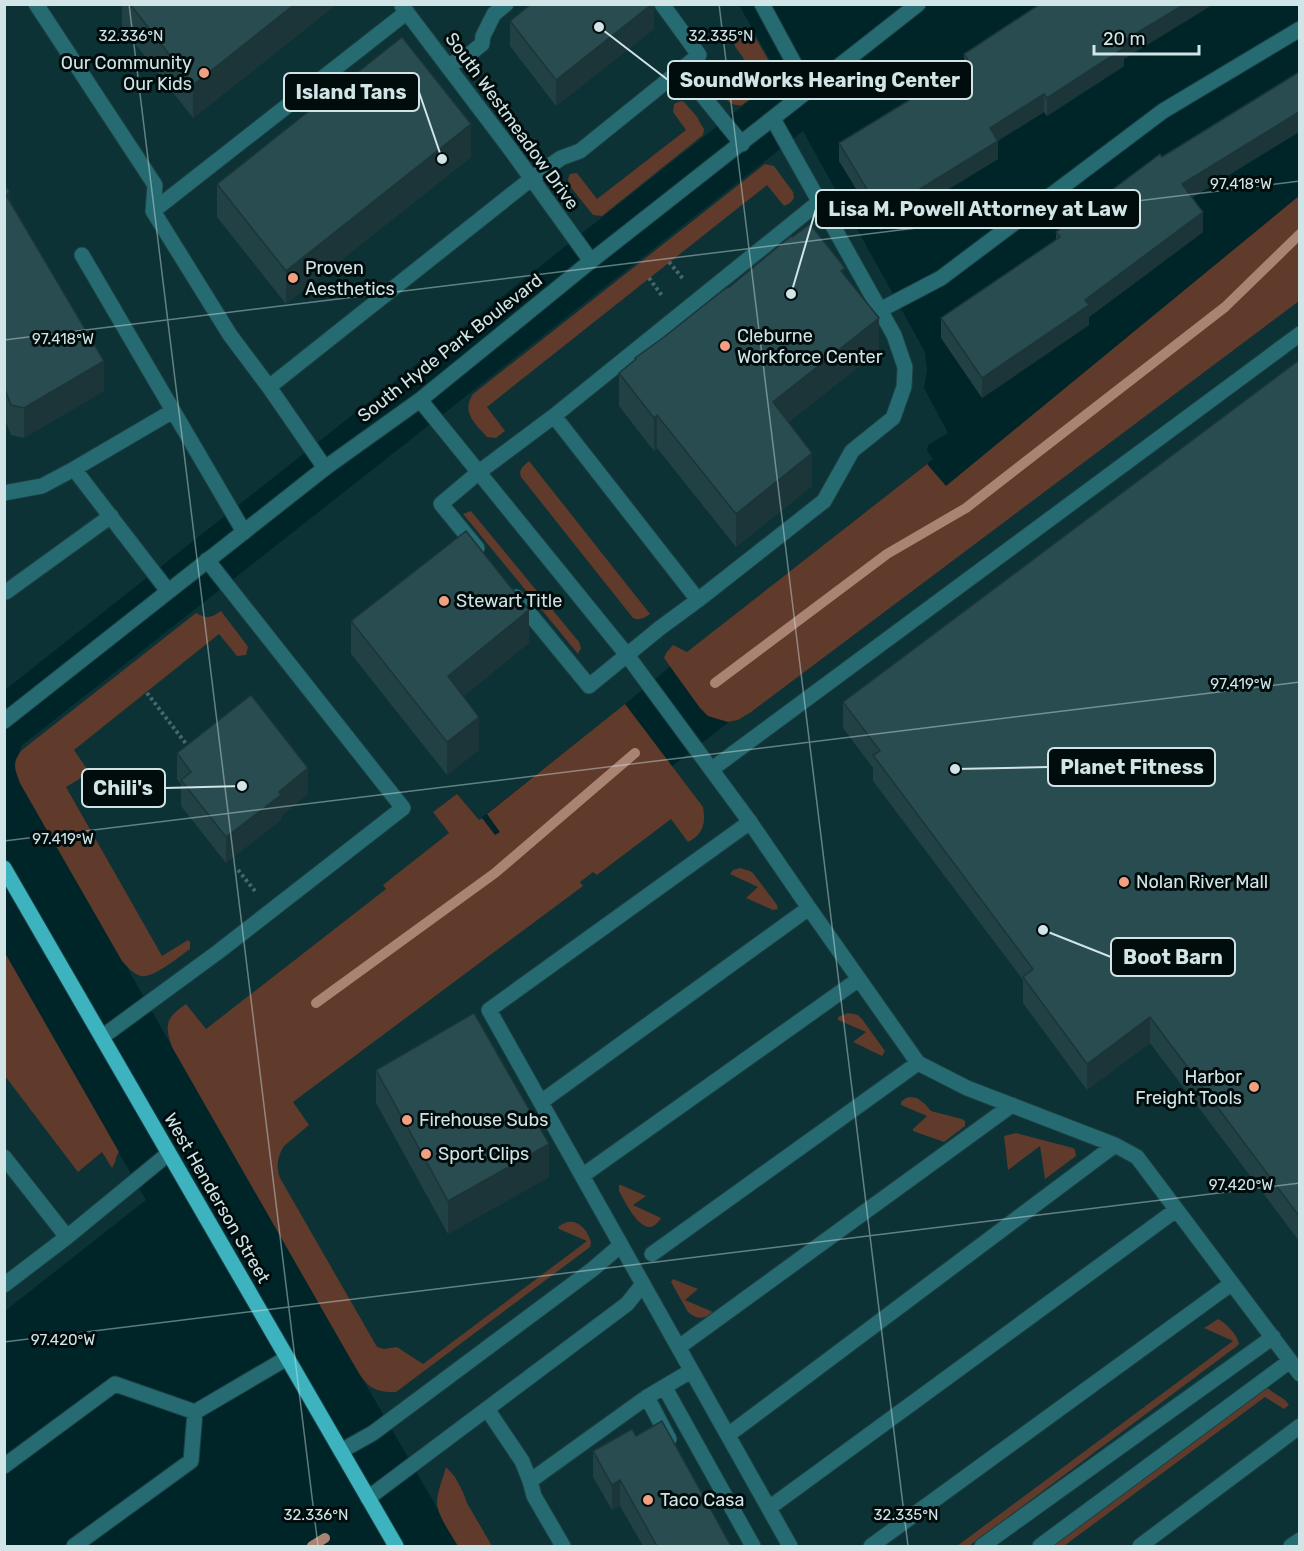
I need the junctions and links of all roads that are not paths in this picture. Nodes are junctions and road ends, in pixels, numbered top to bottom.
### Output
1 (36, 4) edge
2 (506, 4) edge
3 (662, 4) edge
4 (762, 4) edge
5 (918, 4) edge
6 (404, 8) edge
7 (1299, 29) edge
8 (448, 66) junction
9 (681, 69) junction
10 (809, 91) junction
11 (773, 119) junction
12 (742, 144) junction
13 (531, 178) junction
14 (819, 202) junction
15 (153, 211) junction
16 (82, 255) dead end
17 (591, 261) junction
18 (880, 309) junction
19 (1299, 334) edge
20 (269, 387) junction
21 (420, 400) junction
22 (173, 411) junction
23 (554, 416) junction
24 (325, 468) junction
25 (74, 469) junction
26 (479, 472) junction
27 (4, 494) edge
28 (111, 516) junction
29 (244, 532) junction
30 (485, 558) edge
31 (207, 560) junction
32 (507, 586) edge
33 (4, 590) edge
34 (168, 591) junction
35 (698, 600) junction
36 (627, 655) junction
37 (4, 721) edge
38 (712, 769) junction
39 (750, 822) junction
40 (4, 868) edge
41 (809, 908) junction
42 (859, 979) junction
43 (102, 1037) junction
44 (918, 1063) junction
45 (541, 1102) junction
46 (1012, 1105) junction
47 (1115, 1146) junction
48 (168, 1154) junction
49 (4, 1157) edge
50 (582, 1176) junction
51 (1176, 1210) junction
52 (67, 1237) junction
53 (621, 1245) junction
54 (652, 1254) junction
55 (643, 1284) junction
56 (1231, 1284) junction
57 (4, 1285) edge
58 (1273, 1337) junction
59 (679, 1347) junction
60 (287, 1358) junction
61 (1290, 1361) junction
62 (691, 1371) junction
63 (1299, 1374) edge
64 (665, 1388) junction
65 (646, 1397) junction
66 (487, 1409) junction
67 (195, 1412) junction
68 (1299, 1426) edge
69 (728, 1436) junction
70 (340, 1451) junction
71 (678, 1456) edge
72 (4, 1466) edge
73 (530, 1481) junction
74 (368, 1498) junction
75 (769, 1508) junction
76 (1299, 1540) edge
77 (74, 1546) edge
78 (396, 1546) edge
79 (563, 1546) edge
80 (753, 1546) edge
81 (790, 1546) edge
82 (871, 1546) edge
83 (982, 1546) edge
84 (1040, 1546) edge
85 (1140, 1546) edge
86 (1291, 1546) edge

1 - 15 street
2 - 8 street
3 - 9 street
4 - 10 street
5 - 10 street, South Hyde Park Boulevard
6 - 8 street, South Westmeadow Drive
6 - 15 street
7 - 18 street
8 - 13 street, South Westmeadow Drive
9 - 12 street
9 - 13 street
10 - 11 street, South Hyde Park Boulevard
11 - 12 street, South Hyde Park Boulevard
11 - 14 street
12 - 17 street, South Hyde Park Boulevard
13 - 17 street, South Westmeadow Drive
13 - 20 street
14 - 18 street
14 - 23 street
15 - 20 street
16 - 22 street
17 - 21 street, South Hyde Park Boulevard
18 - 35 street
19 - 38 street
20 - 24 street
21 - 24 street, South Hyde Park Boulevard
21 - 26 street
22 - 25 street
22 - 29 street
23 - 26 street
23 - 35 street
24 - 29 street, South Hyde Park Boulevard
25 - 27 street
25 - 28 street
26 - 30 street
26 - 36 street
28 - 33 street
28 - 34 street
29 - 31 street, South Hyde Park Boulevard
31 - 34 street, South Hyde Park Boulevard
31 - 43 street
32 - 36 street
34 - 37 street, South Hyde Park Boulevard
35 - 36 street
36 - 38 street
38 - 39 street
39 - 41 street
39 - 45 street
40 - 43 main road, West Henderson Street
41 - 42 street
41 - 45 street
42 - 44 street
42 - 50 street
43 - 48 main road, West Henderson Street
44 - 46 street
44 - 54 street
45 - 50 street
46 - 47 street
46 - 59 street
47 - 51 street
47 - 69 street
48 - 52 street
48 - 60 main road, West Henderson Street
49 - 52 street
50 - 53 street
51 - 56 street
51 - 75 street
52 - 57 street
53 - 54 street
53 - 55 street
53 - 70 street
54 - 55 street
55 - 59 street
55 - 66 street
56 - 58 street
56 - 82 street
58 - 61 street
58 - 83 street
59 - 62 street
60 - 67 street
60 - 70 main road, West Henderson Street
61 - 63 street
61 - 84 street
62 - 64 street
62 - 69 street
64 - 65 street
64 - 80 street
65 - 71 street
65 - 73 street
66 - 73 street
66 - 74 street
67 - 72 street
67 - 77 street
68 - 85 street
69 - 75 street
70 - 74 main road, West Henderson Street
73 - 79 street
74 - 78 main road, West Henderson Street
75 - 81 street
76 - 86 street

